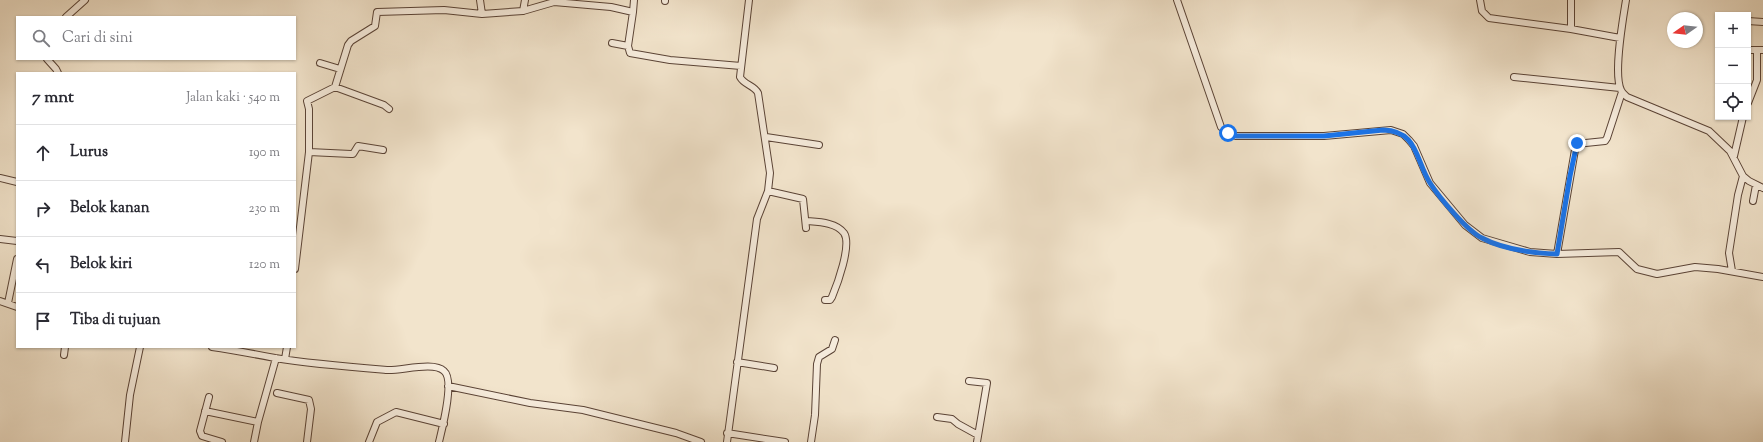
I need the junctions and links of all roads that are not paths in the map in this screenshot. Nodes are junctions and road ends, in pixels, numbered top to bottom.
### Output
1 (85, 0) edge
2 (480, 0) edge
3 (524, 0) edge
4 (634, 0) edge
5 (749, 0) edge
6 (1177, 0) edge
7 (1480, 0) edge
8 (1571, 0) edge
9 (1626, 0) edge
10 (557, 1) edge
11 (523, 11) junction
12 (632, 12) junction
13 (482, 14) junction
14 (67, 16) edge
15 (1751, 21) edge
16 (1763, 22) edge
17 (1571, 29) junction
18 (1620, 38) junction
19 (612, 43) dead end
20 (628, 46) junction
21 (1760, 50) edge
22 (48, 60) edge
23 (320, 63) dead end
24 (740, 66) junction
25 (340, 69) junction
26 (58, 72) edge
27 (1514, 78) dead end
28 (1760, 80) edge
29 (335, 87) junction
30 (1621, 90) junction
31 (1751, 97) edge
32 (389, 109) dead end
33 (1742, 120) edge
34 (766, 137) junction
35 (819, 145) dead end
36 (383, 150) dead end
37 (309, 152) junction
38 (1734, 156) junction
39 (1743, 176) junction
40 (0, 178) edge
41 (16, 182) edge
42 (1756, 185) junction
43 (1763, 188) edge
44 (768, 191) junction
45 (1753, 201) dead end
46 (297, 235) edge
47 (0, 239) edge
48 (16, 241) edge
49 (296, 252) edge
50 (1557, 254) junction
51 (16, 264) edge
52 (1732, 272) junction
53 (1763, 277) edge
54 (825, 300) dead end
55 (0, 301) edge
56 (8, 303) junction
57 (16, 307) edge
58 (835, 340) dead end
59 (65, 348) edge
60 (140, 348) edge
61 (218, 348) edge
62 (286, 348) edge
63 (64, 355) dead end
64 (276, 358) junction
65 (285, 359) junction
66 (736, 362) junction
67 (774, 368) dead end
68 (969, 381) dead end
69 (448, 386) junction
70 (277, 393) dead end
71 (210, 397) dead end
72 (205, 411) junction
73 (937, 416) dead end
74 (258, 422) junction
75 (444, 424) junction
76 (727, 433) junction
77 (978, 435) junction
78 (125, 442) edge
79 (222, 442) edge
80 (254, 442) edge
81 (307, 442) edge
82 (369, 442) edge
83 (439, 442) edge
84 (701, 442) edge
85 (727, 442) edge
86 (785, 442) edge
87 (811, 442) edge
88 (977, 442) edge

1 - 14 street
2 - 13 street
3 - 11 street
4 - 12 street
5 - 24 street
6 - 50 street
7 - 17 street
8 - 17 street
9 - 18 street
10 - 11 street
10 - 12 street
11 - 13 street
12 - 20 street
13 - 25 street
15 - 16 street
17 - 18 street
18 - 30 street
19 - 20 street
20 - 24 street
21 - 28 street
22 - 26 street
23 - 25 street
24 - 34 street
25 - 29 street
27 - 30 street
28 - 31 street
29 - 32 street
29 - 37 street
30 - 38 street
30 - 50 street
33 - 38 street
34 - 35 street
34 - 44 street
36 - 37 street
37 - 46 street
38 - 39 street
39 - 42 street
39 - 52 street
40 - 41 street
42 - 43 street
42 - 45 street
44 - 54 street
44 - 66 street
46 - 49 street
47 - 48 street
50 - 52 street
51 - 56 street
52 - 53 street
55 - 56 street
56 - 57 street
58 - 87 street
59 - 63 street
60 - 78 street
61 - 64 street
62 - 65 street
64 - 65 street
64 - 74 street
65 - 69 street
66 - 67 street
66 - 76 street
68 - 77 street
69 - 75 street
69 - 84 street
70 - 81 street
71 - 72 street
72 - 74 street
72 - 79 street
73 - 77 street
74 - 80 street
75 - 82 street
75 - 83 street
76 - 85 street
76 - 86 street
77 - 88 street

